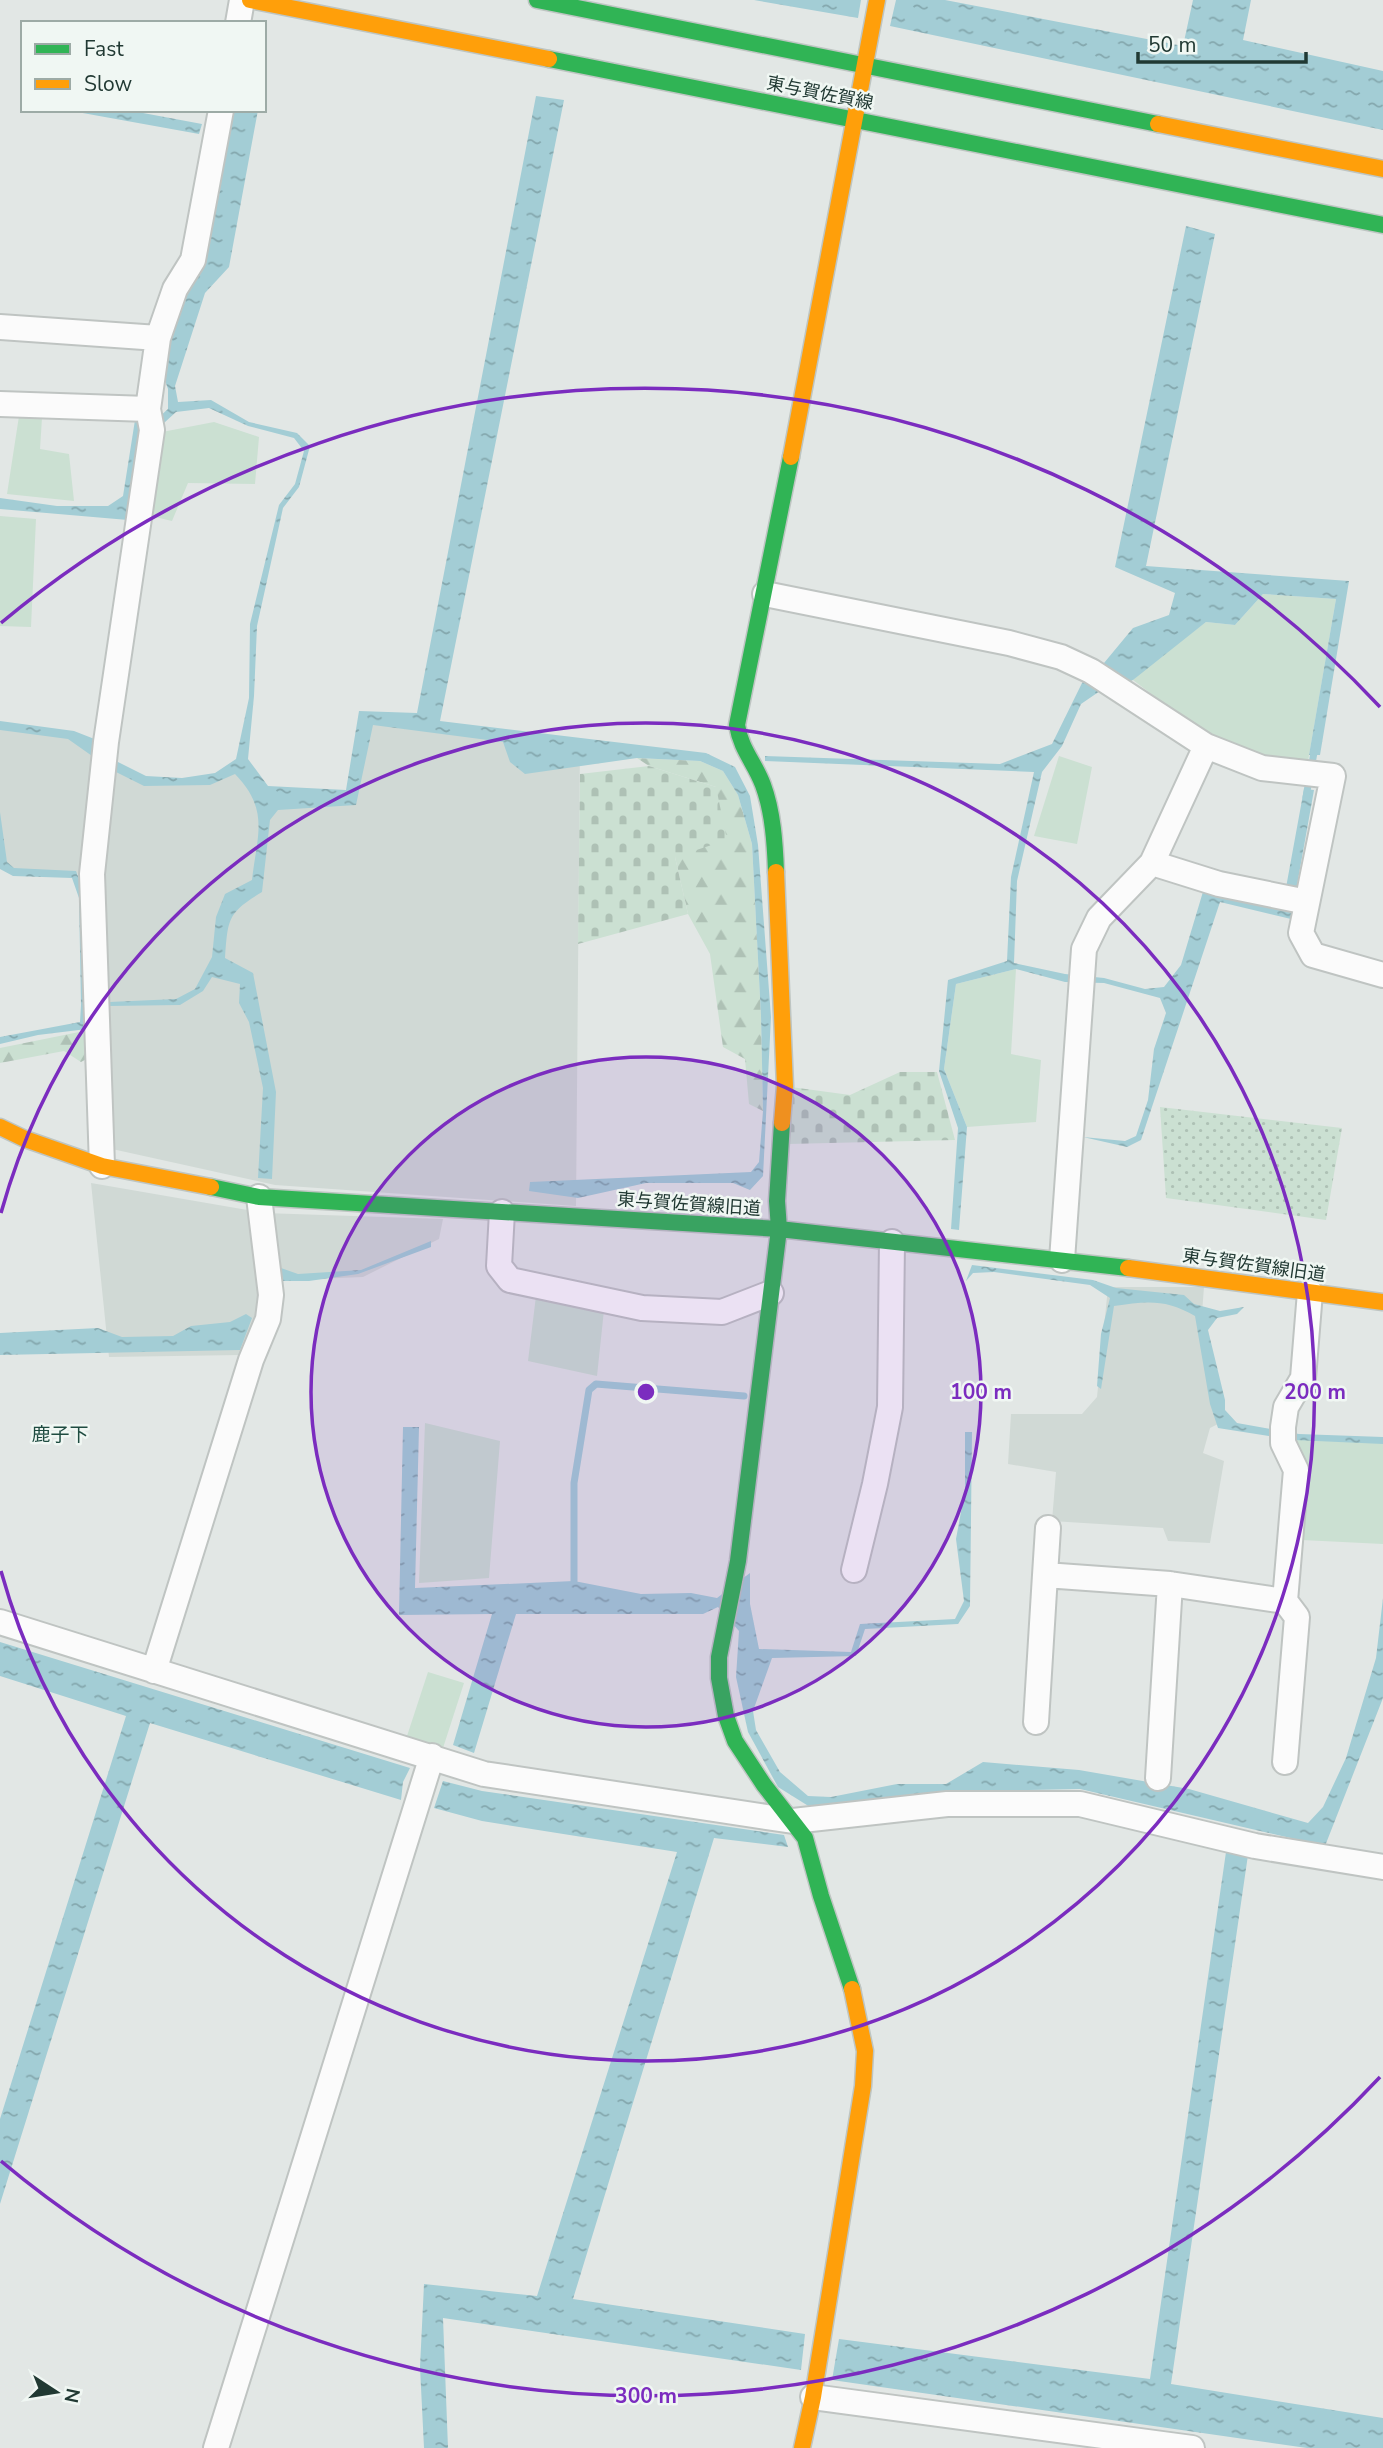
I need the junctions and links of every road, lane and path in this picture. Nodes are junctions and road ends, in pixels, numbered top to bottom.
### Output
1 (242, 0) edge
2 (250, 0) edge
3 (537, 0) edge
4 (877, 0) edge
5 (238, 21) edge
6 (864, 65) junction
7 (221, 112) edge
8 (853, 120) junction
9 (1383, 169) edge
10 (1383, 225) edge
11 (0, 327) edge
12 (159, 338) junction
13 (0, 404) edge
14 (150, 418) junction
15 (765, 594) junction
16 (1206, 746) junction
17 (1153, 863) junction
18 (1295, 900) junction
19 (1383, 975) edge
20 (0, 1127) edge
21 (102, 1166) junction
22 (259, 1198) junction
23 (502, 1212) junction
24 (779, 1229) junction
25 (892, 1242) junction
26 (1062, 1260) junction
27 (1310, 1292) junction
28 (771, 1293) junction
29 (1383, 1302) edge
30 (1048, 1528) dead end
31 (854, 1570) dead end
32 (1045, 1575) junction
33 (1170, 1584) junction
34 (1285, 1601) junction
35 (0, 1622) edge
36 (154, 1671) junction
37 (1036, 1723) dead end
38 (432, 1756) junction
39 (1285, 1762) dead end
40 (1158, 1778) dead end
41 (793, 1821) junction
42 (1383, 1867) edge
43 (813, 2397) junction
44 (216, 2448) edge
45 (802, 2448) edge
46 (1192, 2448) edge

1 - 5 street
2 - 8 main road, 東与賀佐賀線
3 - 6 main road, 東与賀佐賀線
4 - 6 main road
6 - 8 main road
6 - 9 main road, 東与賀佐賀線
7 - 12 street
8 - 10 main road, 東与賀佐賀線
8 - 15 main road
11 - 12 street
12 - 14 street
13 - 14 street
14 - 21 street
15 - 16 street
15 - 24 main road
16 - 17 street
16 - 18 street
17 - 18 street
17 - 26 street
18 - 19 street
20 - 21 main road, 東与賀佐賀線旧道
21 - 22 main road, 東与賀佐賀線旧道
22 - 23 main road, 東与賀佐賀線旧道
22 - 36 street
23 - 24 main road, 東与賀佐賀線旧道
23 - 28 street
24 - 25 main road, 東与賀佐賀線旧道
24 - 28 main road
25 - 26 main road, 東与賀佐賀線旧道
25 - 31 street
26 - 27 main road, 東与賀佐賀線旧道
27 - 29 main road, 東与賀佐賀線旧道
27 - 34 street
28 - 41 main road
30 - 32 street
32 - 33 street
32 - 37 street
33 - 34 street
33 - 40 street
34 - 39 street
35 - 36 street
36 - 38 street
38 - 41 street
38 - 44 street
41 - 42 street
41 - 43 main road
43 - 45 main road
43 - 46 street

